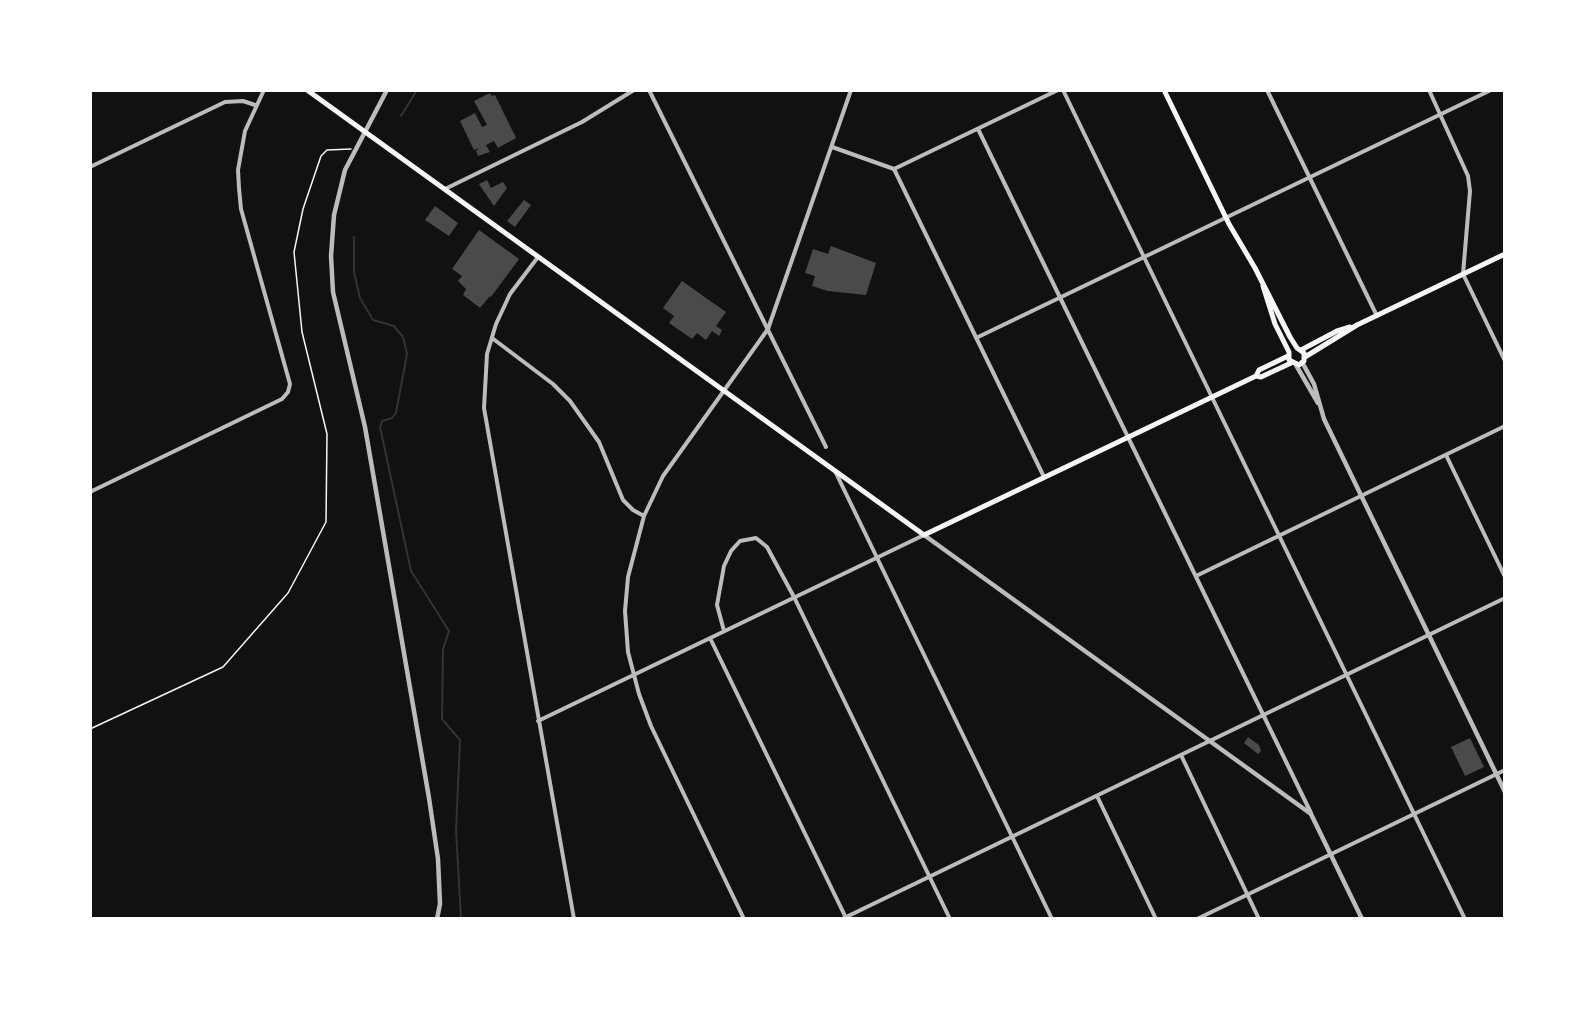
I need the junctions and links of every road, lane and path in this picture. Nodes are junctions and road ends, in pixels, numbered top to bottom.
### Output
1 (264, 90) edge
2 (307, 90) edge
3 (387, 90) edge
4 (634, 90) edge
5 (649, 90) edge
6 (851, 90) edge
7 (1061, 90) edge
8 (1164, 90) edge
9 (1267, 90) edge
10 (1429, 90) edge
11 (1491, 90) edge
12 (255, 105) junction
13 (1441, 114) junction
14 (978, 129) junction
15 (832, 147) junction
16 (355, 149) junction
17 (90, 167) edge
18 (894, 169) junction
19 (1310, 177) junction
20 (445, 189) junction
21 (1226, 218) junction
22 (1505, 254) edge
23 (539, 256) junction
24 (1144, 257) junction
25 (1463, 274) junction
26 (1263, 286) junction
27 (1060, 298) junction
28 (1377, 316) junction
29 (1358, 325) junction
30 (768, 329) junction
31 (492, 338) junction
32 (976, 338) junction
33 (1299, 349) junction
34 (1289, 354) junction
35 (1304, 360) junction
36 (1505, 362) edge
37 (1294, 364) junction
38 (1256, 376) junction
39 (724, 390) junction
40 (1211, 397) junction
41 (1322, 410) junction
42 (1505, 426) edge
43 (1128, 437) junction
44 (826, 447) dead end
45 (1446, 455) junction
46 (835, 471) junction
47 (1044, 477) junction
48 (90, 492) edge
49 (1361, 496) junction
50 (644, 516) junction
51 (924, 535) junction
52 (1279, 536) junction
53 (877, 558) junction
54 (1196, 576) junction
55 (1505, 577) edge
56 (794, 597) junction
57 (1505, 598) edge
58 (724, 631) junction
59 (1429, 635) junction
60 (710, 638) junction
61 (633, 675) junction
62 (1346, 675) junction
63 (1263, 715) junction
64 (538, 721) junction
65 (90, 729) edge
66 (1209, 741) junction
67 (1181, 755) junction
68 (1505, 770) edge
69 (1496, 774) junction
70 (1505, 792) edge
71 (1097, 795) junction
72 (1311, 814) junction
73 (1414, 814) junction
74 (1012, 837) junction
75 (1331, 854) junction
76 (929, 877) junction
77 (1248, 894) junction
78 (844, 918) edge
79 (437, 919) edge
80 (574, 919) edge
81 (744, 919) edge
82 (950, 919) edge
83 (1052, 919) edge
84 (1156, 919) edge
85 (1197, 919) edge
86 (1260, 919) edge
87 (1362, 919) edge
88 (1464, 919) edge

1 - 12 street
2 - 20 main road
3 - 16 street
4 - 20 street
5 - 30 street
6 - 15 street
7 - 14 street
7 - 24 street
8 - 21 main road
9 - 19 street
10 - 13 street
11 - 13 street
12 - 17 street
12 - 48 street
13 - 19 street
13 - 25 street
14 - 18 street
14 - 27 street
15 - 18 street
15 - 30 street
16 - 65 path
16 - 79 street
18 - 32 street
19 - 21 street
19 - 28 street
20 - 23 main road
21 - 24 street
21 - 26 main road
22 - 25 main road
23 - 31 street
23 - 39 main road
24 - 27 street
24 - 40 street
25 - 28 main road
25 - 36 street
26 - 33 main road
26 - 34 main road
27 - 32 street
27 - 43 street
28 - 29 main road
29 - 33 main road
29 - 35 main road
30 - 39 street
30 - 44 street
31 - 50 street
31 - 64 street
32 - 47 street
33 - 34 main road
33 - 35 main road
34 - 37 main road
34 - 38 main road
35 - 37 main road
35 - 41 street
37 - 38 main road
37 - 41 street
38 - 40 main road
39 - 46 main road
39 - 50 street
40 - 43 main road
40 - 52 street
41 - 49 street
42 - 45 street
43 - 47 main road
43 - 54 street
45 - 49 street
45 - 55 street
46 - 51 main road
46 - 53 street
47 - 51 main road
49 - 52 street
49 - 59 street
50 - 61 street
51 - 53 street
51 - 66 street
52 - 54 street
52 - 62 street
53 - 56 street
53 - 74 street
54 - 63 street
56 - 58 street
56 - 58 street
56 - 76 street
57 - 59 street
58 - 60 street
59 - 62 street
59 - 69 street
60 - 61 street
60 - 78 street
61 - 64 street
61 - 81 street
62 - 63 street
62 - 73 street
63 - 66 street
63 - 72 street
64 - 80 street
66 - 67 street
66 - 72 street
67 - 71 street
67 - 77 street
68 - 69 street
69 - 70 street
69 - 73 street
71 - 74 street
71 - 84 street
72 - 75 street
73 - 75 street
73 - 88 street
74 - 76 street
74 - 83 street
75 - 77 street
75 - 87 street
76 - 78 street
76 - 82 street
77 - 85 street
77 - 86 street

